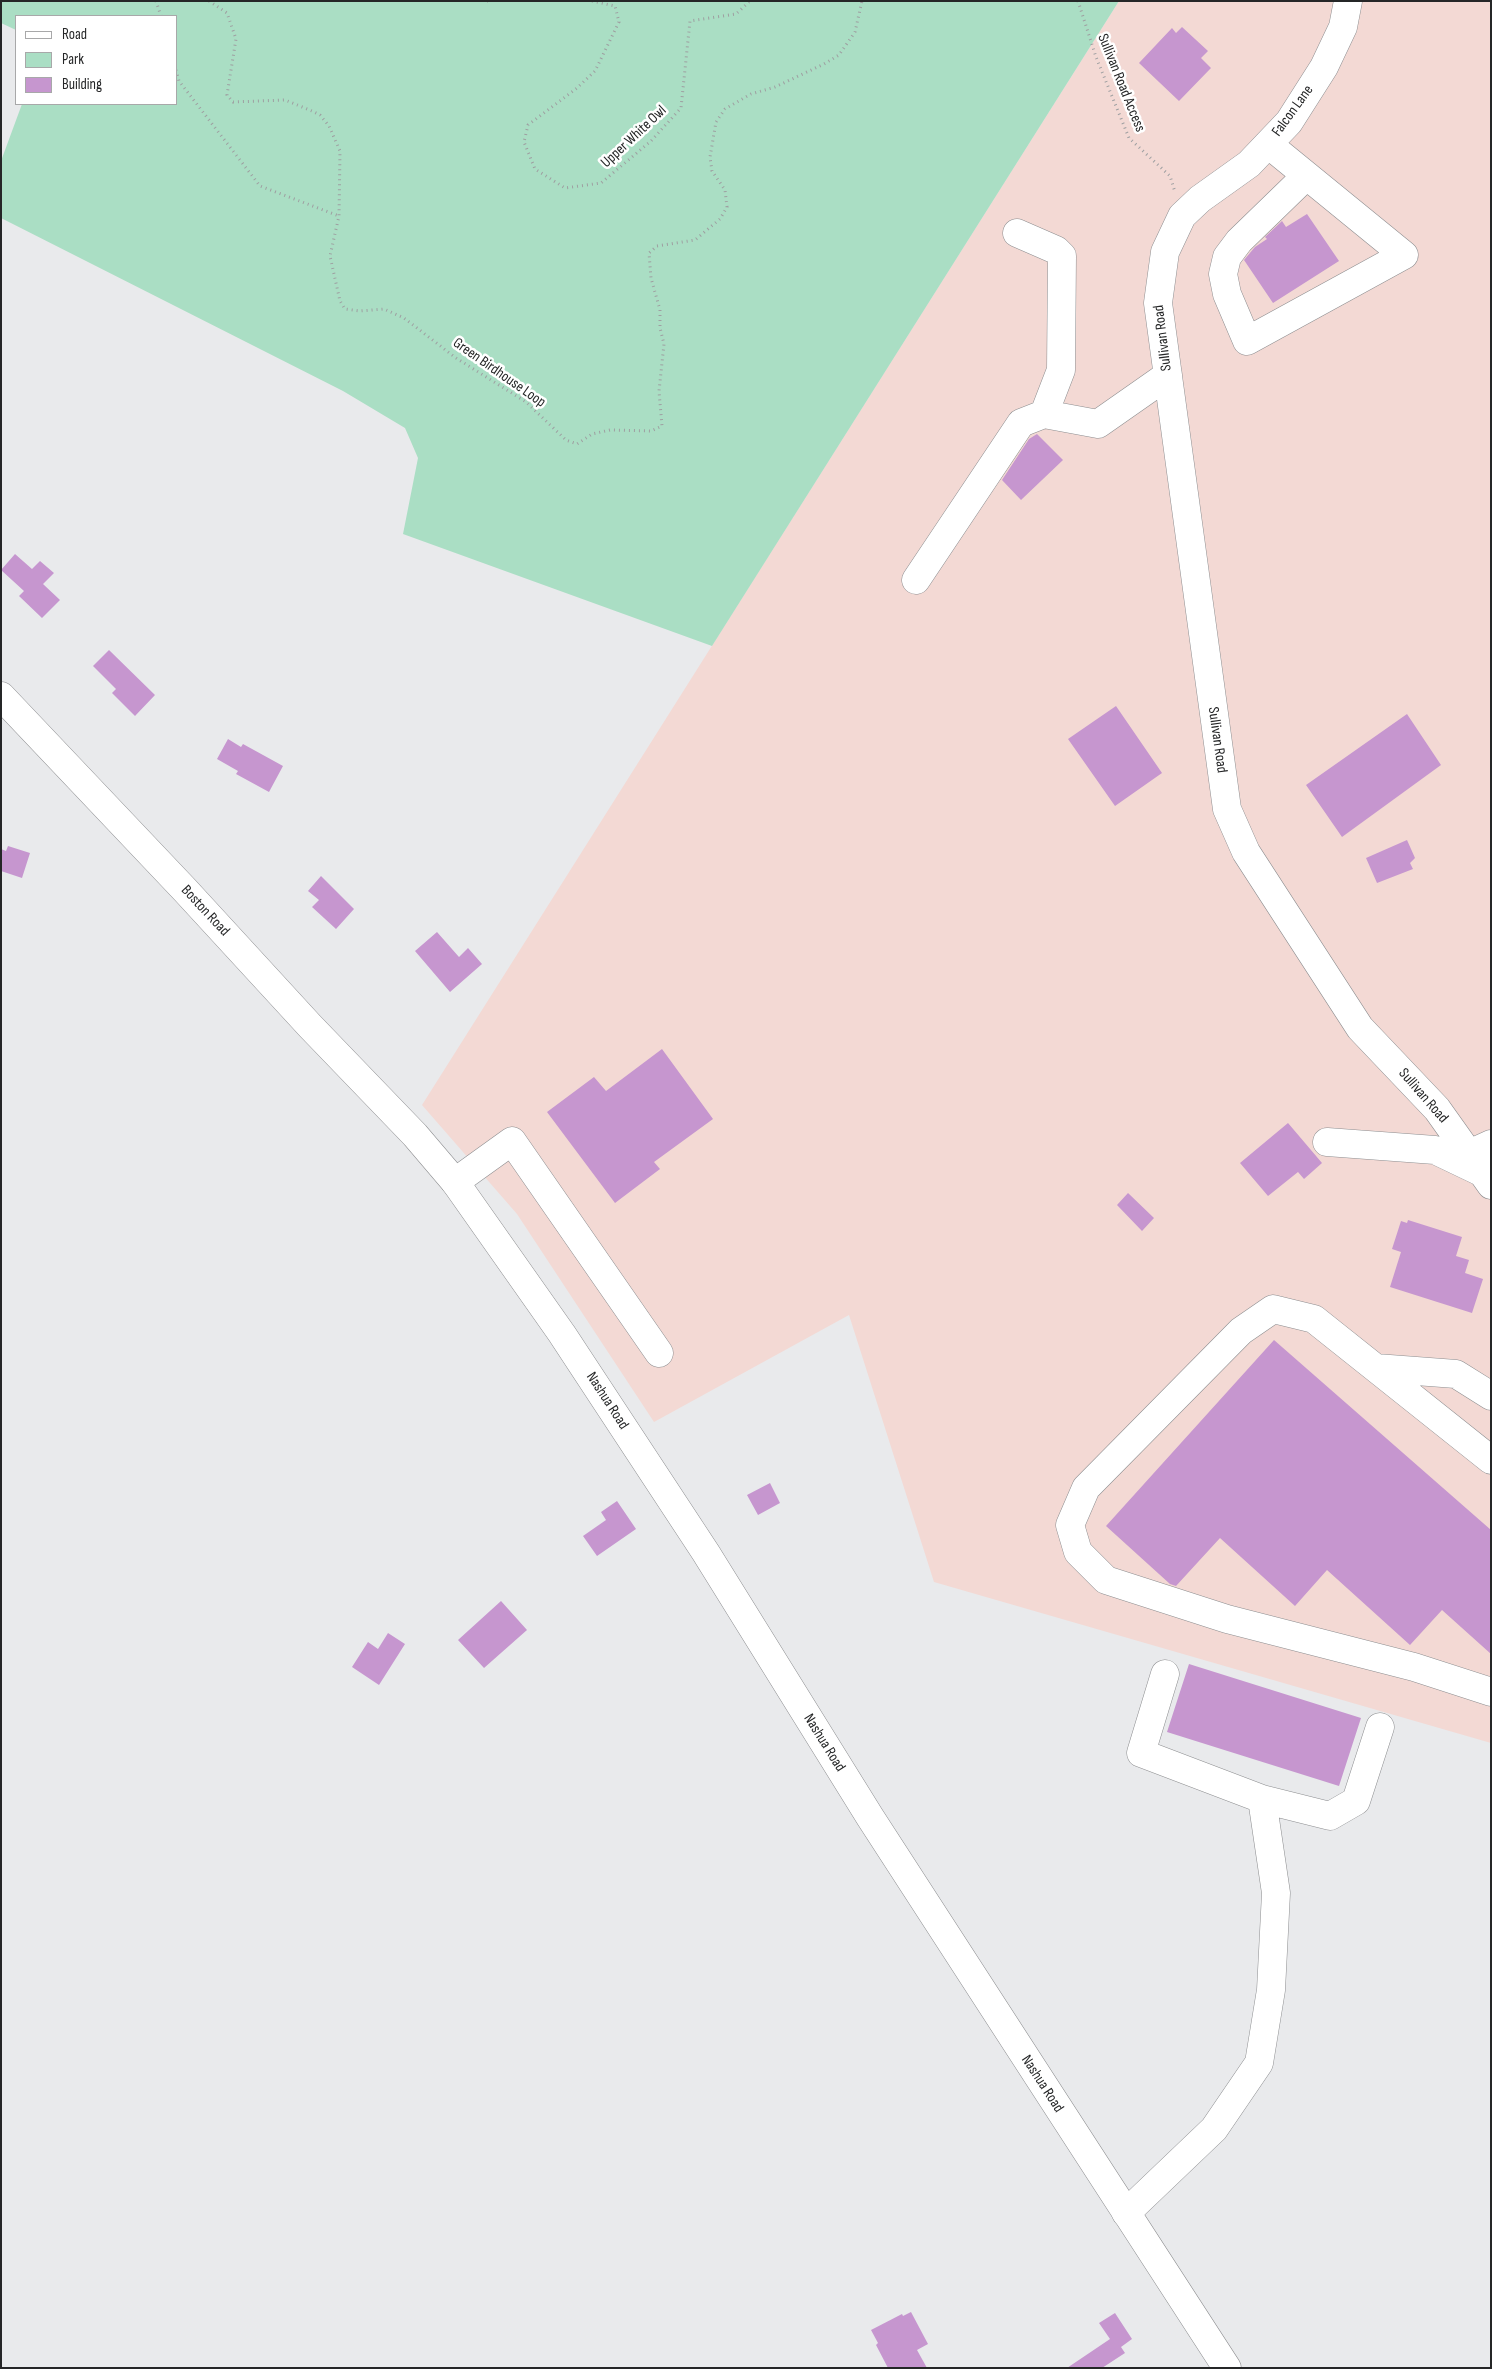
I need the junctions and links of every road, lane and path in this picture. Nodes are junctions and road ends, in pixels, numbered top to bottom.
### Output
1 (156, 1) edge
2 (209, 1) edge
3 (487, 1) edge
4 (491, 1) edge
5 (592, 1) edge
6 (750, 1) edge
7 (862, 1) edge
8 (1078, 1) edge
9 (1348, 1) edge
10 (214, 3) edge
11 (160, 15) edge
12 (178, 77) edge
13 (1268, 144) junction
14 (1305, 177) junction
15 (340, 216) junction
16 (1182, 216) junction
17 (1017, 233) dead end
18 (1168, 375) junction
19 (1044, 414) junction
20 (916, 580) dead end
21 (1, 696) edge
22 (408, 1128) joint
23 (1328, 1142) dead end
24 (1484, 1164) edge
25 (455, 1182) junction
26 (659, 1353) dead end
27 (1376, 1368) junction
28 (1491, 1396) edge
29 (1491, 1460) edge
30 (1165, 1674) dead end
31 (1491, 1692) edge
32 (1380, 1727) dead end
33 (1262, 1799) junction
34 (1126, 2213) junction
35 (1227, 2368) edge

1 - 11 path
2 - 10 path, Green Birdhouse Loop
3 - 4 path
5 - 6 path, Upper White Owl
7 - 15 path, Green Birdhouse Loop
8 - 16 path, Sullivan Road Access
9 - 13 main road, Falcon Lane
10 - 15 path, Green Birdhouse Loop
12 - 15 path
13 - 14 main road
13 - 16 main road, Falcon Lane
14 - 14 main road
16 - 18 main road, Sullivan Road
17 - 19 main road
18 - 19 main road
18 - 24 main road, Sullivan Road
19 - 20 main road
21 - 22 main road, Boston Road
22 - 25 main road, Nashua Road
23 - 24 main road
25 - 26 main road
25 - 34 main road, Nashua Road
27 - 28 main road
27 - 29 main road
27 - 31 main road
30 - 33 main road
32 - 33 main road
33 - 34 main road
34 - 35 main road, Nashua Road

